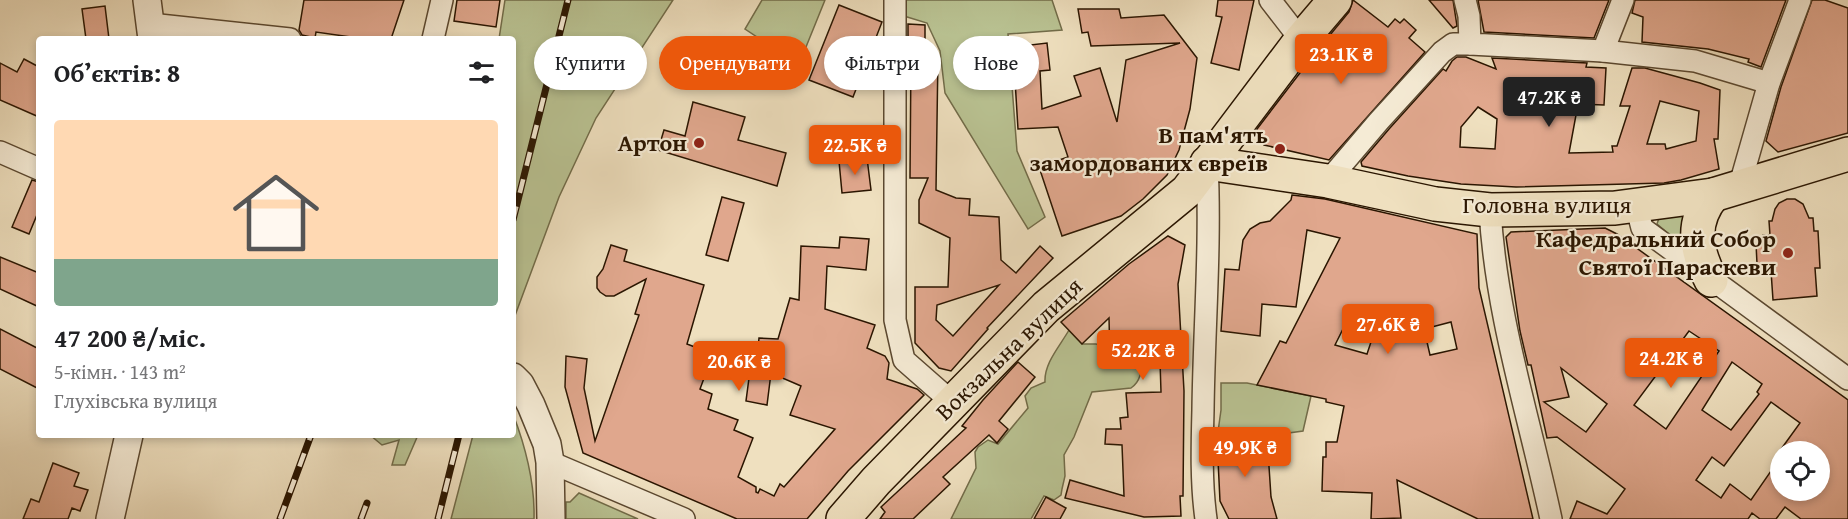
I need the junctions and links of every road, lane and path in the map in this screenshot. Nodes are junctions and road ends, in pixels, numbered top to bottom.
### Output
1 (442, 0) edge
2 (895, 0) edge
3 (1270, 0) edge
4 (1335, 0) edge
5 (1465, 0) edge
6 (1623, 0) edge
7 (1800, 0) edge
8 (150, 21) edge
9 (267, 36) edge
10 (434, 36) edge
11 (1301, 40) junction
12 (1470, 44) junction
13 (1603, 51) junction
14 (1769, 83) junction
15 (0, 152) edge
16 (1848, 154) edge
17 (1207, 164) junction
18 (36, 168) edge
19 (1328, 181) junction
20 (1726, 192) junction
21 (1636, 206) junction
22 (1490, 210) junction
23 (1711, 280) junction
24 (1848, 379) edge
25 (516, 380) edge
26 (952, 403) junction
27 (128, 438) edge
28 (550, 462) junction
29 (110, 519) edge
30 (551, 519) edge
31 (684, 519) edge
32 (843, 519) edge
33 (1206, 519) edge
34 (1551, 519) edge

1 - 10 street
2 - 26 street
3 - 11 street
4 - 11 main road, Вокзальна вулиця
5 - 12 street
6 - 13 street
7 - 14 street
8 - 9 street
11 - 17 main road, Вокзальна вулиця
12 - 13 street
12 - 19 street
13 - 14 street
14 - 20 street
15 - 18 street
16 - 20 main road, Головна вулиця
17 - 19 main road, Головна вулиця
17 - 26 main road, Вокзальна вулиця
17 - 33 street
19 - 22 main road, Головна вулиця
20 - 21 main road, Головна вулиця
20 - 23 main road
21 - 22 main road, Головна вулиця
21 - 23 street
22 - 34 street
23 - 24 street
25 - 28 street
26 - 32 main road, Вокзальна вулиця
27 - 29 street
28 - 30 street
28 - 31 street

